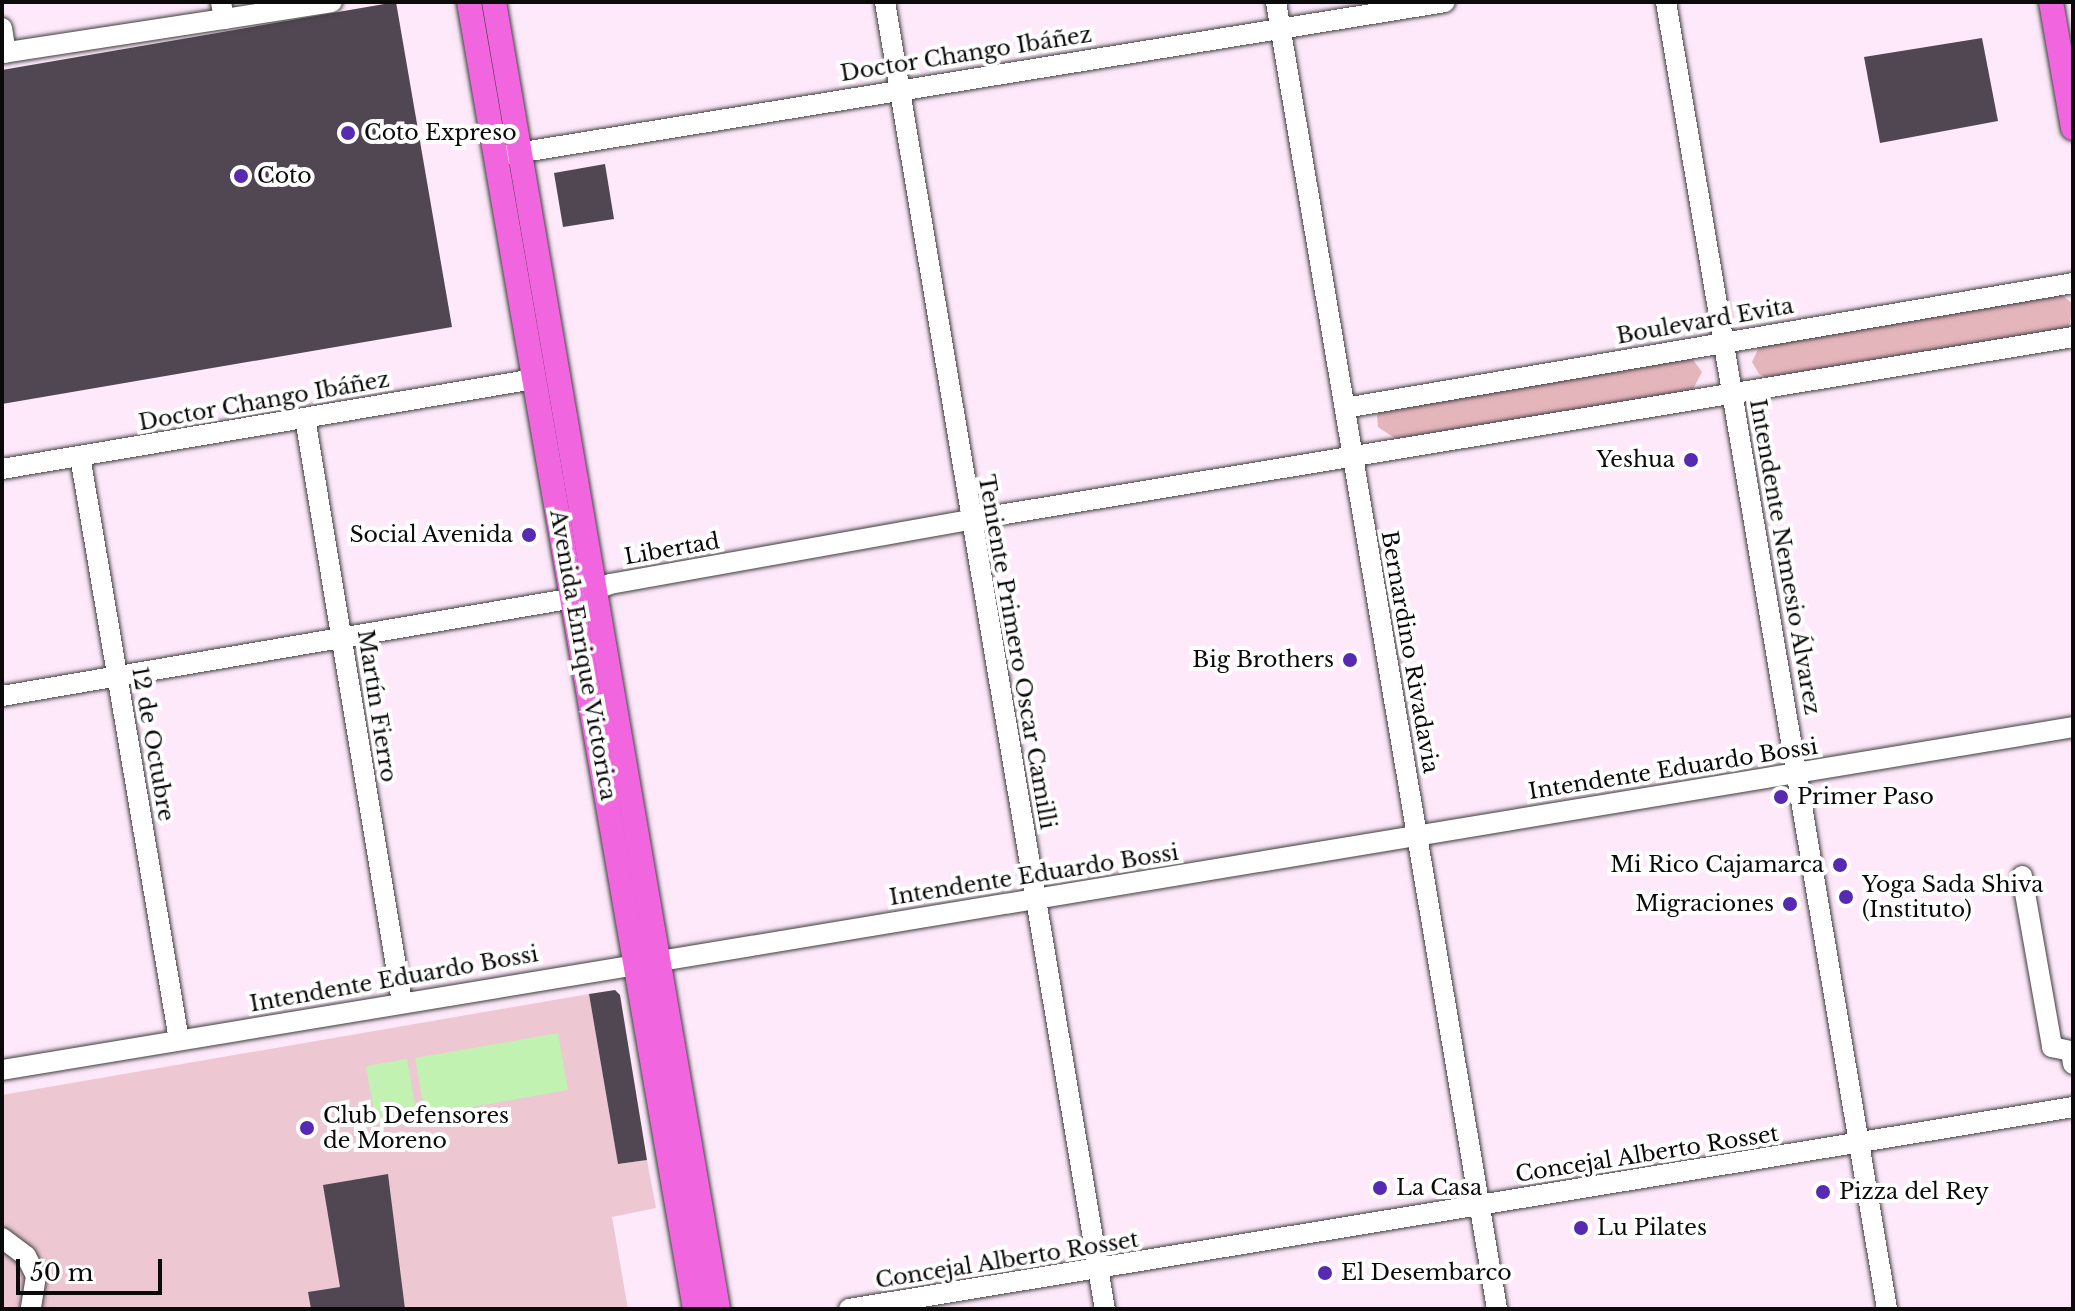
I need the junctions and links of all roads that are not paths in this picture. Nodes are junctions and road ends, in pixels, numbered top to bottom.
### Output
1 (332, 2) edge
2 (469, 2) edge
3 (494, 2) edge
4 (885, 2) edge
5 (1276, 2) edge
6 (1445, 2) edge
7 (1666, 2) edge
8 (2051, 2) edge
9 (223, 10) edge
10 (2, 28) edge
11 (1280, 28) junction
12 (4, 53) edge
13 (899, 89) junction
14 (2073, 128) edge
15 (507, 154) junction
16 (2073, 283) edge
17 (2073, 337) edge
18 (1723, 342) junction
19 (534, 379) junction
20 (1732, 393) junction
21 (1345, 408) junction
22 (305, 418) junction
23 (80, 456) junction
24 (1353, 457) junction
25 (2, 469) edge
26 (969, 520) junction
27 (585, 594) junction
28 (341, 638) junction
29 (117, 676) junction
30 (2, 696) edge
31 (2073, 727) edge
32 (1798, 773) junction
33 (1417, 836) junction
34 (2022, 876) dead end
35 (1035, 900) junction
36 (646, 960) junction
37 (402, 1002) junction
38 (179, 1040) junction
39 (2073, 1064) edge
40 (2, 1070) edge
41 (2073, 1107) edge
42 (1860, 1143) junction
43 (1480, 1206) junction
44 (2, 1238) edge
45 (1098, 1270) junction
46 (31, 1309) edge
47 (695, 1309) edge
48 (718, 1309) edge
49 (849, 1309) edge
50 (1105, 1309) edge
51 (1497, 1309) edge
52 (1887, 1309) edge

1 - 9 street
2 - 15 main road, Avenida Enrique Victorica
3 - 15 main road, Avenida Enrique Victorica
4 - 13 street, Teniente Primero Oscar Camilli
5 - 11 street, Bernardino Rivadavia
6 - 11 street, Doctor Chango Ibáñez
7 - 18 street, Intendente Nemesio Álvarez
8 - 14 main road
9 - 12 street
10 - 12 street
11 - 13 street, Doctor Chango Ibáñez
11 - 21 street, Bernardino Rivadavia
13 - 15 street, Doctor Chango Ibáñez
13 - 26 street, Teniente Primero Oscar Camilli
15 - 19 main road, Avenida Enrique Victorica
15 - 27 main road, Avenida Enrique Victorica
16 - 18 street, Boulevard Evita
17 - 20 street
18 - 20 street, Intendente Nemesio Álvarez
18 - 21 street, Boulevard Evita
19 - 22 street, Doctor Chango Ibáñez
19 - 27 main road, Avenida Enrique Victorica
20 - 24 street
20 - 32 street, Intendente Nemesio Álvarez
21 - 24 street, Bernardino Rivadavia
22 - 23 street, Doctor Chango Ibáñez
22 - 28 street, Martín Fierro
23 - 25 street, Doctor Chango Ibáñez
23 - 29 street, 12 de Octubre
24 - 26 street, Libertad
24 - 33 street, Bernardino Rivadavia
26 - 27 street, Libertad
26 - 35 street, Teniente Primero Oscar Camilli
27 - 28 street, Libertad
27 - 36 main road, Avenida Enrique Victorica
28 - 29 street, Libertad
28 - 37 street, Martín Fierro
29 - 30 street, Libertad
29 - 38 street, 12 de Octubre
31 - 32 street, Intendente Eduardo Bossi
32 - 33 street, Intendente Eduardo Bossi
32 - 42 street, Intendente Nemesio Álvarez
33 - 35 street, Intendente Eduardo Bossi
33 - 43 street, Bernardino Rivadavia
34 - 39 street
35 - 36 street, Intendente Eduardo Bossi
35 - 45 street, Teniente Primero Oscar Camilli
36 - 37 street, Intendente Eduardo Bossi
36 - 47 main road, Avenida Enrique Victorica
36 - 48 main road, Avenida Enrique Victorica
37 - 38 street, Intendente Eduardo Bossi
38 - 40 street, Intendente Eduardo Bossi
41 - 42 street, Concejal Alberto Rosset
42 - 43 street, Concejal Alberto Rosset
42 - 52 street, Intendente Nemesio Álvarez
43 - 45 street, Concejal Alberto Rosset
43 - 51 street, Bernardino Rivadavia
44 - 46 street
45 - 49 street, Concejal Alberto Rosset
45 - 50 street, Teniente Primero Oscar Camilli

